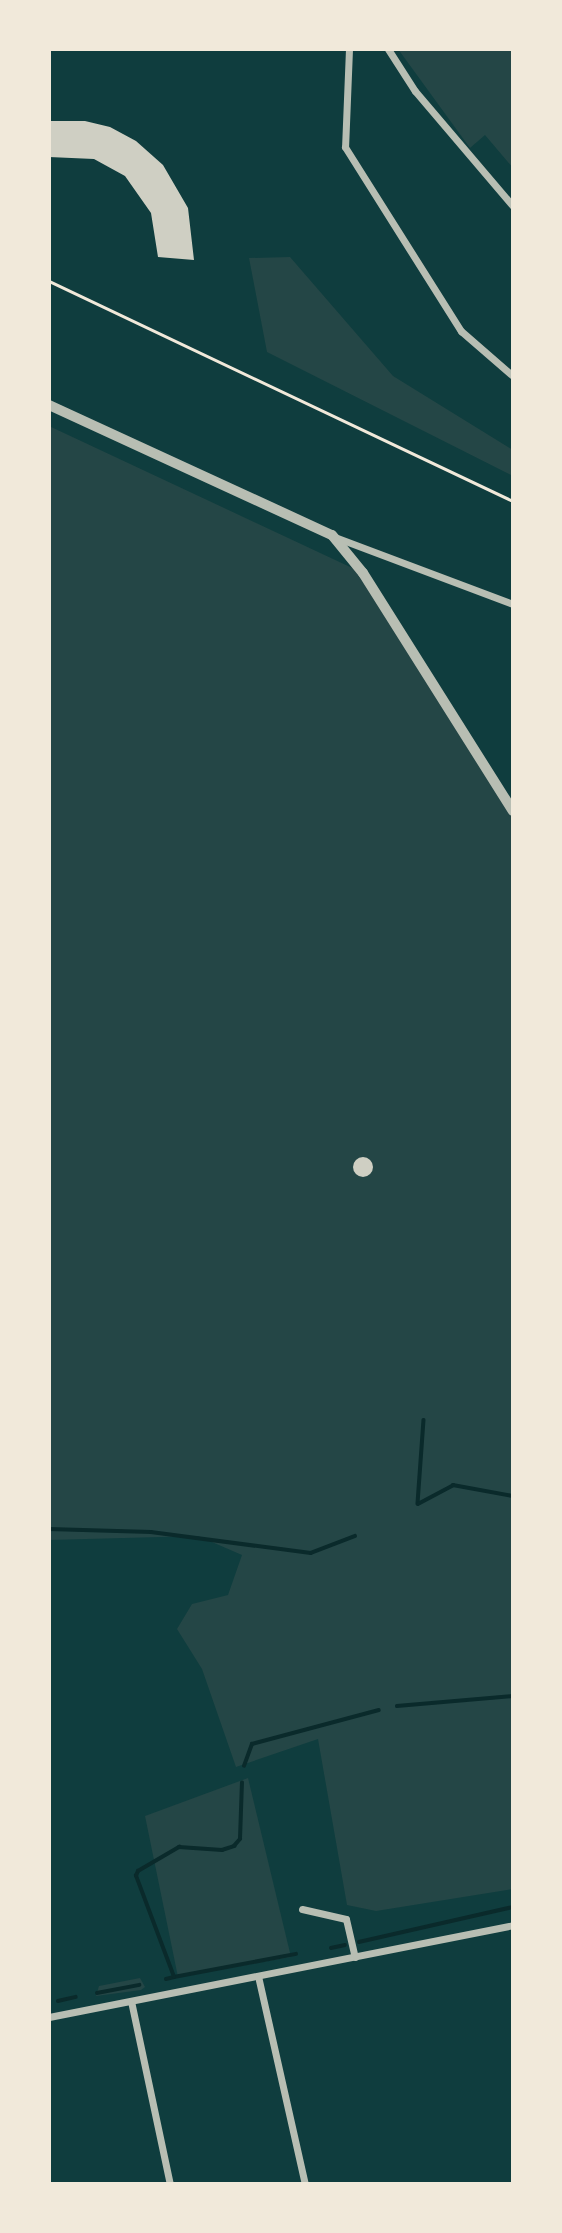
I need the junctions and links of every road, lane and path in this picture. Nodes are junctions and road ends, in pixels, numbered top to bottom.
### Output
1 (349, 49) edge
2 (388, 49) edge
3 (513, 206) edge
4 (49, 281) edge
5 (513, 376) edge
6 (49, 405) edge
7 (513, 501) edge
8 (332, 535) junction
9 (513, 604) edge
10 (513, 811) edge
11 (302, 1909) dead end
12 (513, 1926) edge
13 (355, 1957) junction
14 (258, 1976) junction
15 (131, 2001) junction
16 (49, 2017) edge
17 (170, 2184) edge
18 (305, 2184) edge

1 - 5 street
2 - 3 street
4 - 7 path
6 - 8 street
8 - 9 street
8 - 10 street
11 - 13 street
12 - 13 street
13 - 14 street
14 - 15 street
14 - 18 street
15 - 16 street
15 - 17 street

